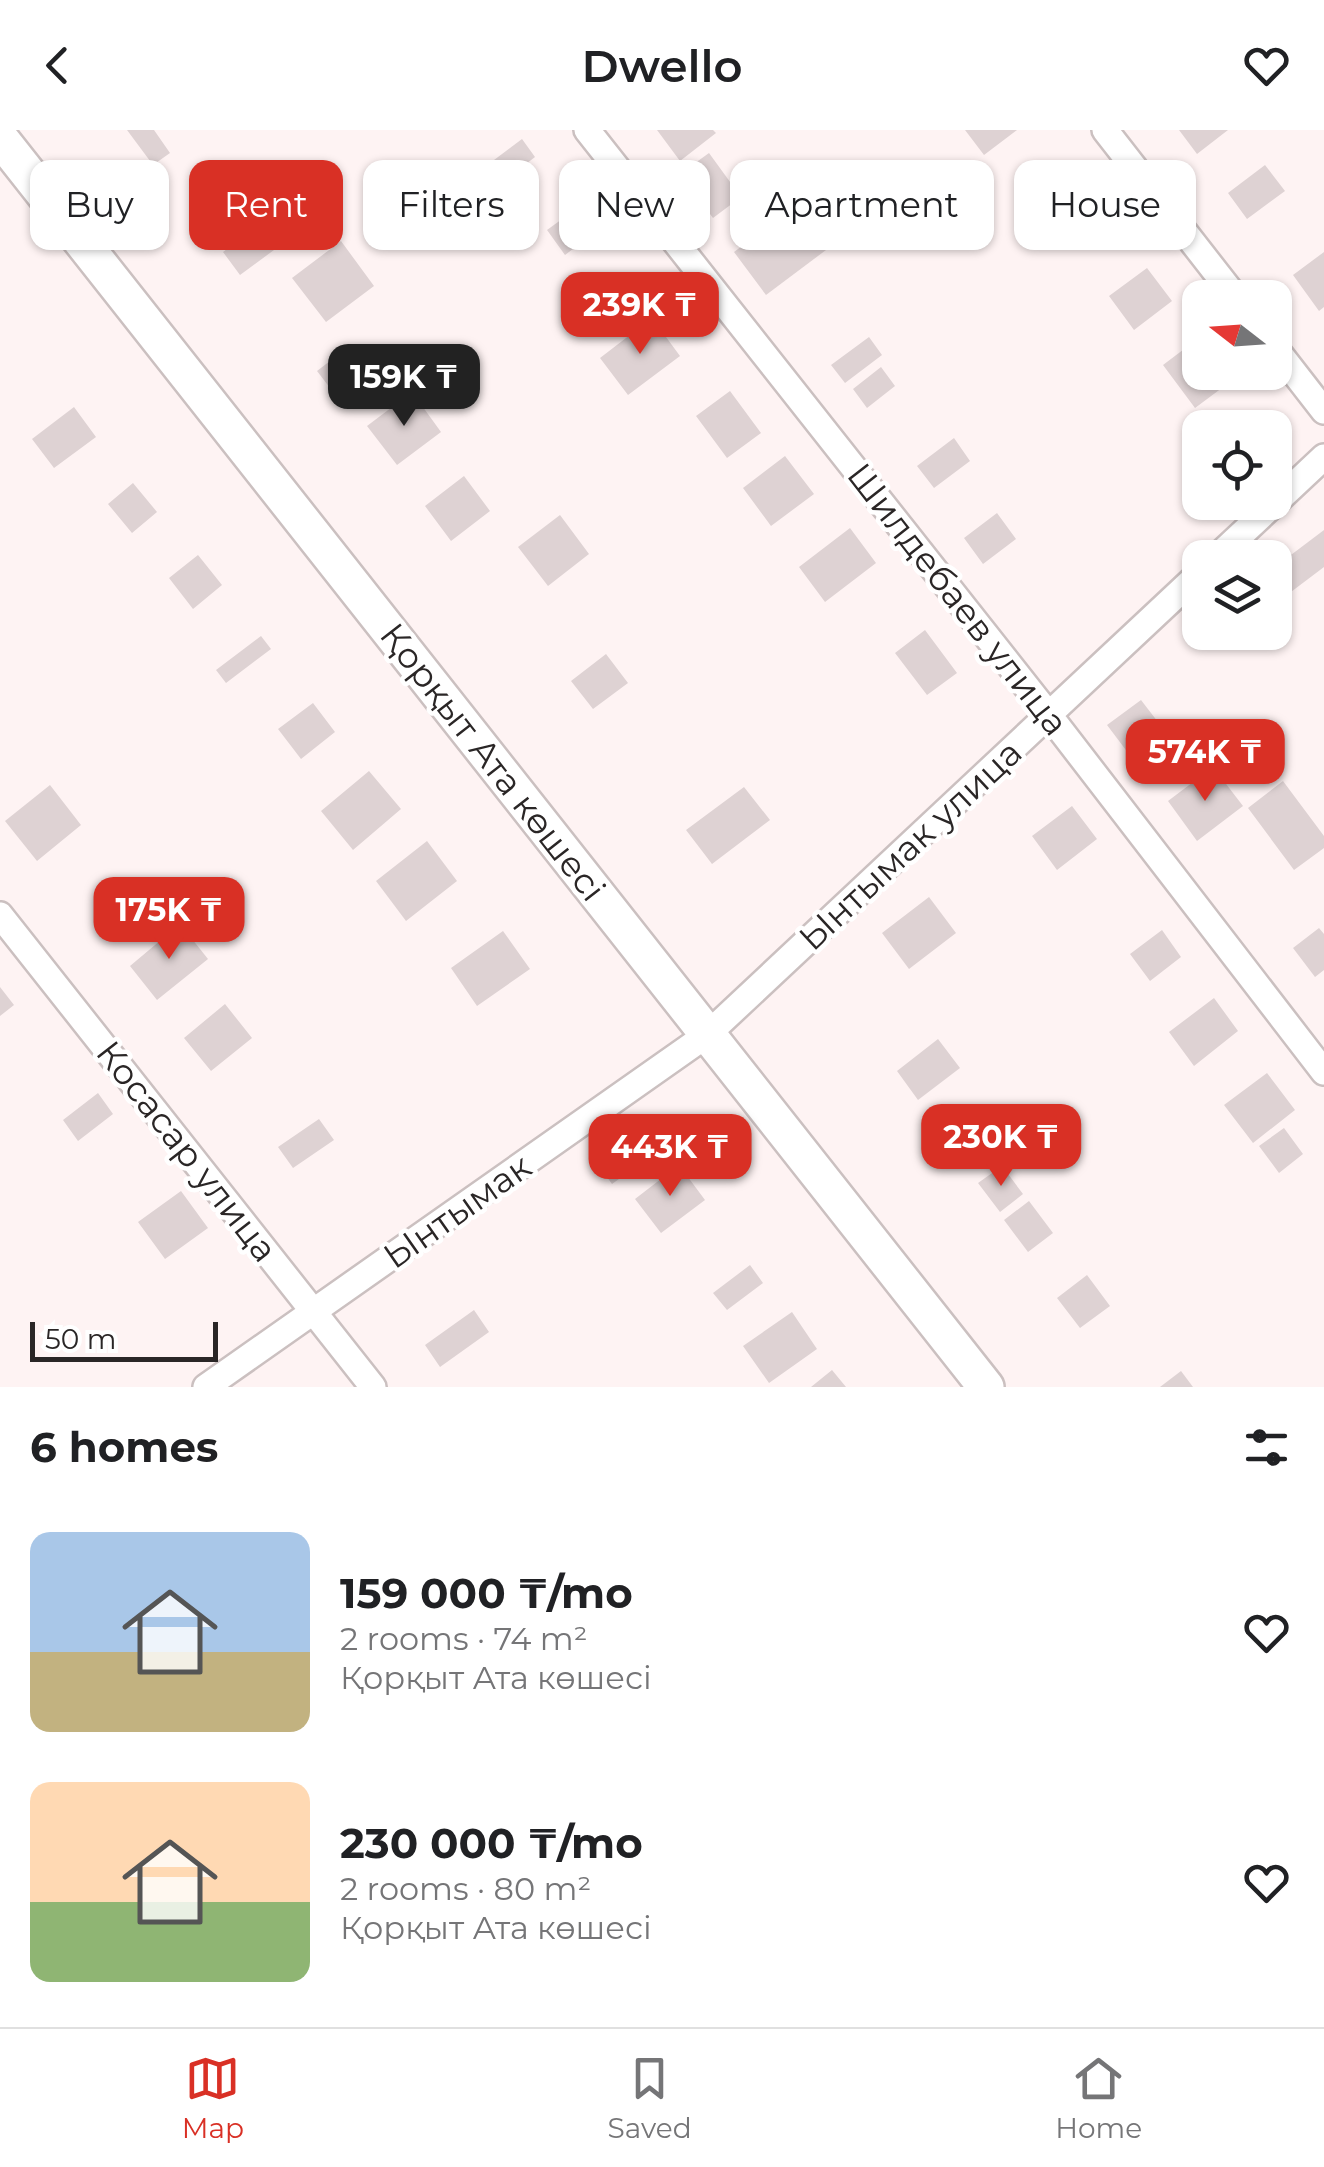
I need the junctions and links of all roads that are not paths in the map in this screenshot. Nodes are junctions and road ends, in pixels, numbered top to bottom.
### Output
1 (587, 130) edge
2 (1105, 130) edge
3 (0, 138) edge
4 (1222, 280) edge
5 (1292, 370) edge
6 (1324, 410) edge
7 (1324, 456) edge
8 (1235, 540) edge
9 (1182, 590) edge
10 (1049, 715) junction
11 (0, 915) edge
12 (708, 1034) junction
13 (1324, 1072) edge
14 (314, 1311) junction
15 (206, 1387) edge
16 (372, 1387) edge
17 (986, 1387) edge

1 - 10 street, Шилдебаев улица
2 - 4 street
3 - 12 main road, Қорқыт Ата көшесі
5 - 6 street
7 - 8 street
9 - 10 street, Ынтымак улица
10 - 12 street, Ынтымак улица
10 - 13 street, Шилдебаев улица
11 - 14 street, Косасар улица
12 - 14 street, Ынтымак
12 - 17 main road, Қорқыт Ата көшесі
14 - 15 street, Ынтымак
14 - 16 street, Косасар улица

